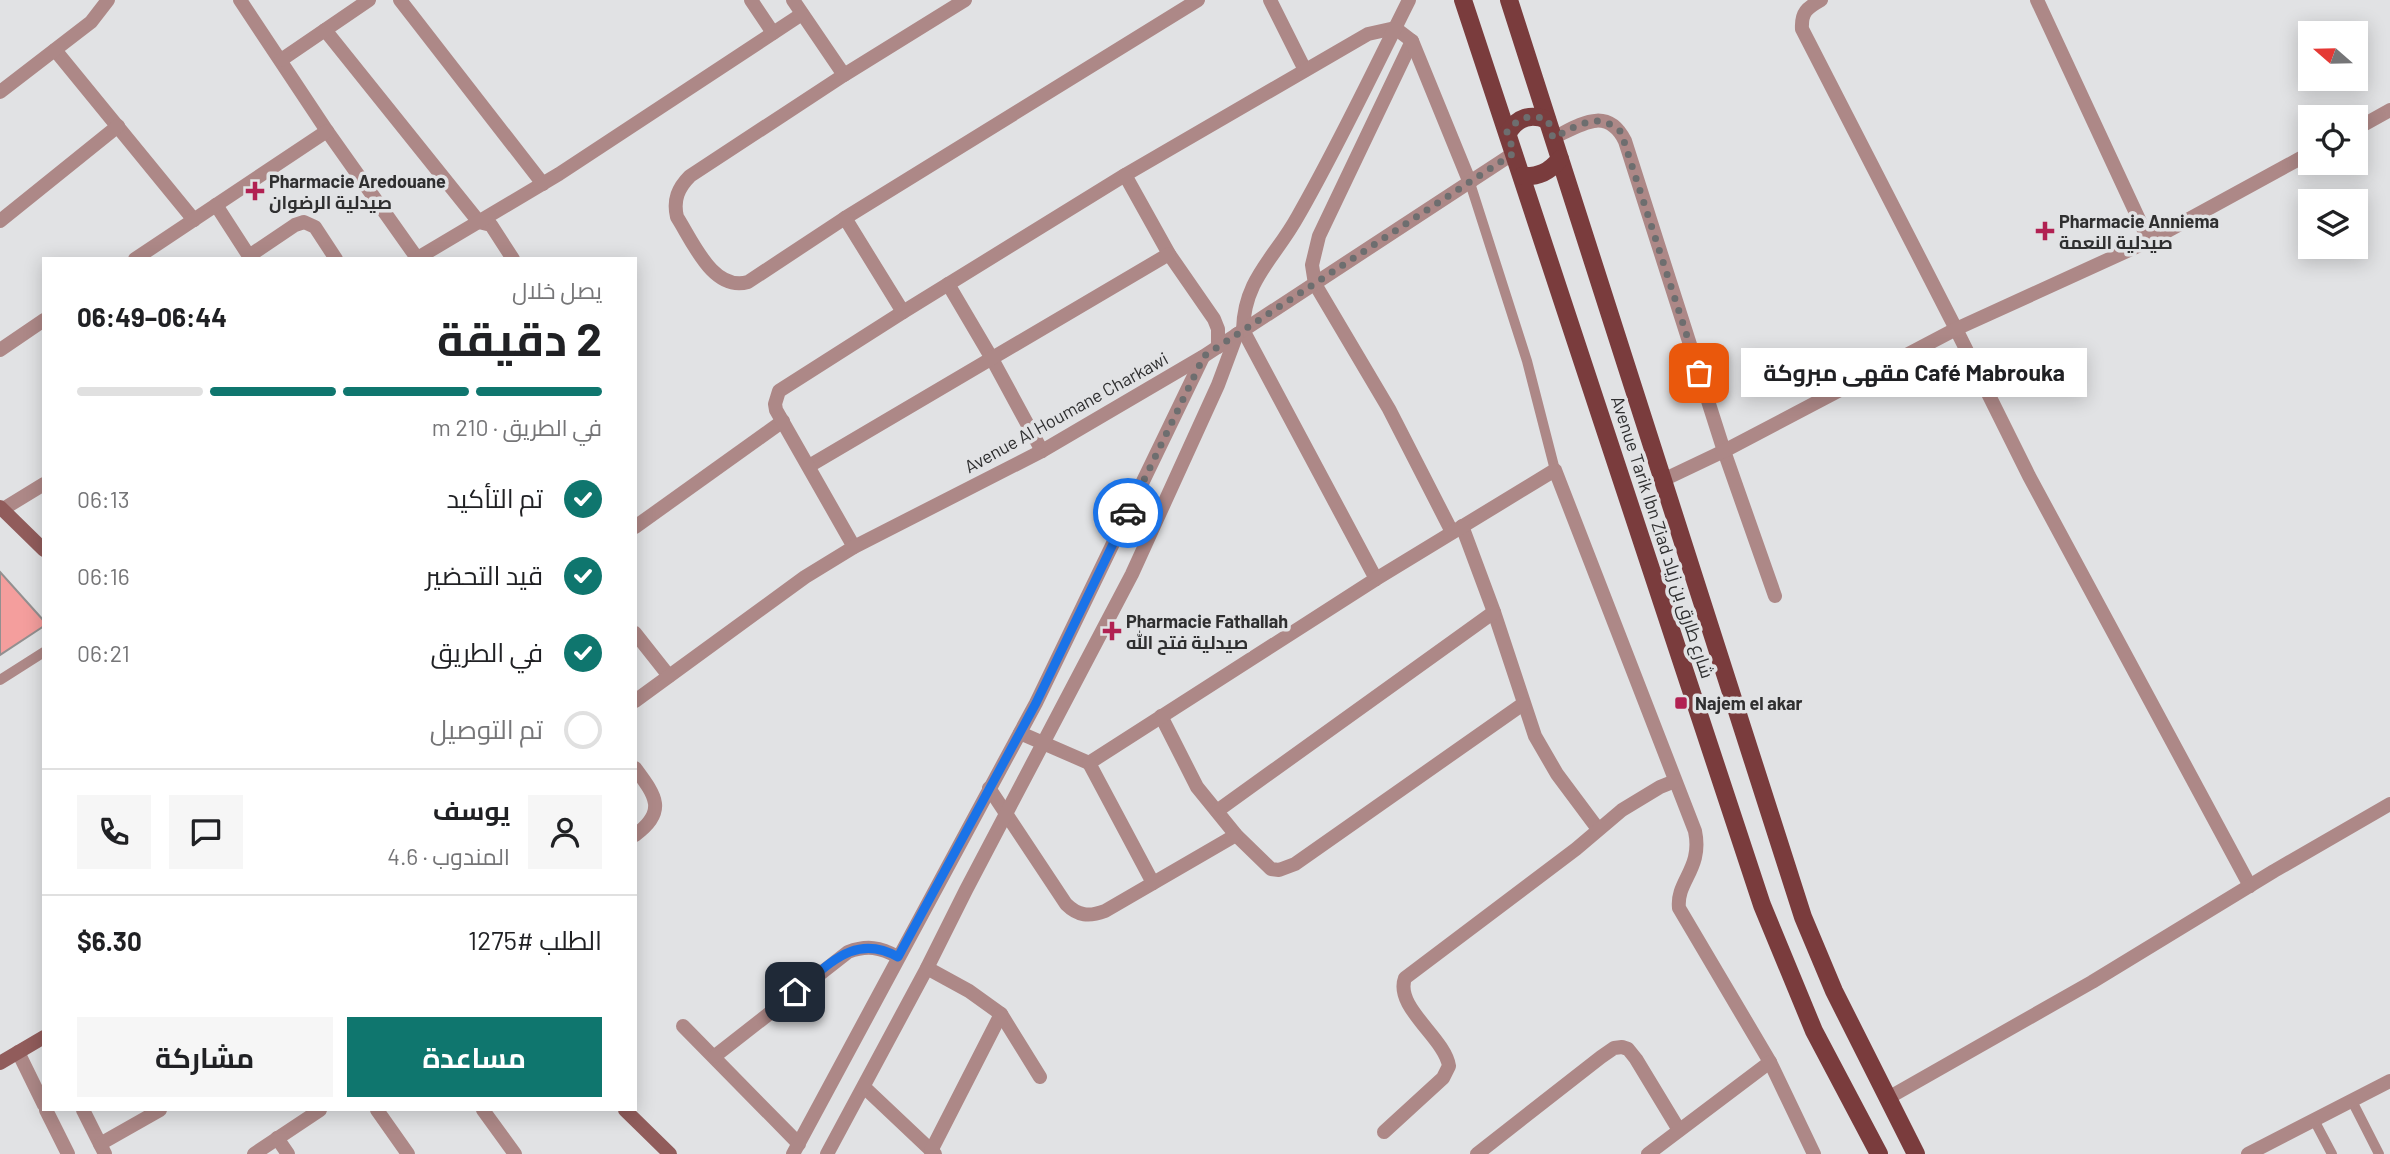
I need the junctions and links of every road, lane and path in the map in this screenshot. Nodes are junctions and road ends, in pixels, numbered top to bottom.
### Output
1 (108, 0) edge
2 (240, 0) edge
3 (369, 0) edge
4 (400, 0) edge
5 (793, 0) edge
6 (965, 0) edge
7 (1198, 0) edge
8 (1270, 0) edge
9 (1409, 0) edge
10 (1463, 0) edge
11 (1509, 0) edge
12 (1821, 0) edge
13 (2037, 0) edge
14 (753, 1) edge
15 (802, 14) junction
16 (1395, 29) junction
17 (325, 30) junction
18 (773, 33) junction
19 (1412, 41) junction
20 (55, 50) junction
21 (281, 60) junction
22 (1305, 70) junction
23 (844, 75) junction
24 (0, 92) edge
25 (2390, 110) edge
26 (1548, 120) junction
27 (2368, 122) edge
28 (118, 126) junction
29 (327, 131) junction
30 (1507, 132) junction
31 (1553, 138) junction
32 (1514, 153) junction
33 (1560, 159) junction
34 (2298, 160) edge
35 (1125, 175) junction
36 (1522, 176) junction
37 (1470, 183) junction
38 (542, 184) junction
39 (216, 205) junction
40 (845, 218) junction
41 (194, 220) junction
42 (0, 221) edge
43 (479, 222) junction
44 (2149, 241) junction
45 (1168, 254) junction
46 (138, 257) edge
47 (245, 257) edge
48 (247, 257) edge
49 (335, 257) edge
50 (416, 257) edge
51 (420, 257) edge
52 (512, 257) edge
53 (948, 284) junction
54 (1315, 284) junction
55 (903, 312) junction
56 (42, 321) edge
57 (1956, 329) junction
58 (1240, 332) junction
59 (2, 343) edge
60 (1218, 347) junction
61 (1204, 356) junction
62 (991, 357) junction
63 (783, 421) junction
64 (1042, 451) junction
65 (1724, 451) junction
66 (808, 466) junction
67 (1555, 470) junction
68 (1663, 480) junction
69 (42, 485) edge
70 (1, 508) edge
71 (637, 526) edge
72 (1457, 529) junction
73 (42, 548) edge
74 (854, 548) junction
75 (1376, 579) junction
76 (1775, 596) dead end
77 (1494, 612) junction
78 (637, 636) edge
79 (42, 653) edge
80 (669, 676) junction
81 (0, 680) edge
82 (637, 700) edge
83 (1523, 704) junction
84 (1161, 716) junction
85 (1020, 733) junction
86 (1044, 744) junction
87 (1089, 763) junction
88 (637, 771) edge
89 (1675, 781) junction
90 (989, 788) junction
91 (2390, 804) edge
92 (1217, 811) junction
93 (1006, 812) junction
94 (1598, 829) junction
95 (637, 833) edge
96 (1236, 835) junction
97 (1153, 883) junction
98 (2250, 886) junction
99 (898, 957) junction
100 (928, 968) junction
101 (1001, 1014) junction
102 (683, 1026) dead end
103 (42, 1038) edge
104 (18, 1052) junction
105 (715, 1056) junction
106 (1770, 1062) junction
107 (0, 1063) edge
108 (1040, 1077) dead end
109 (2389, 1083) edge
110 (864, 1087) junction
111 (1888, 1098) junction
112 (42, 1101) edge
113 (2352, 1101) junction
114 (47, 1111) edge
115 (83, 1111) edge
116 (159, 1111) edge
117 (318, 1111) edge
118 (378, 1111) edge
119 (484, 1111) edge
120 (626, 1111) edge
121 (2314, 1120) junction
122 (1679, 1130) junction
123 (1384, 1132) dead end
124 (277, 1138) junction
125 (102, 1149) edge
126 (796, 1149) edge
127 (661, 1151) edge
128 (933, 1152) edge
129 (68, 1154) edge
130 (254, 1154) edge
131 (288, 1154) edge
132 (408, 1154) edge
133 (515, 1154) edge
134 (827, 1154) edge
135 (1477, 1154) edge
136 (1648, 1154) edge
137 (1814, 1154) edge
138 (1879, 1154) edge
139 (1916, 1154) edge
140 (2248, 1154) edge
141 (2332, 1154) edge
142 (2379, 1154) edge

1 - 20 street
2 - 21 street
3 - 17 street
4 - 38 street
5 - 15 street
6 - 23 street
7 - 40 street
8 - 22 street
9 - 16 street
10 - 30 main road, Avenue Tarik Ibn Ziad شارع طارق بن زياد
11 - 26 main road, Avenue Tarik Ibn Ziad شارع طارق بن زياد
12 - 57 street
13 - 44 street
14 - 18 street
15 - 18 street
15 - 23 street
16 - 19 street
16 - 22 street
16 - 58 street
17 - 21 street
17 - 43 street
18 - 38 street
19 - 37 street
19 - 54 street
20 - 24 street
20 - 28 street
21 - 29 street
22 - 35 street
23 - 40 street
25 - 27 street
26 - 30 main road
26 - 31 main road, Avenue Tarik Ibn Ziad شارع طارق بن زياد
28 - 41 street
28 - 42 street
29 - 39 street
29 - 50 street
30 - 32 main road, Avenue Tarik Ibn Ziad شارع طارق بن زياد
31 - 33 main road, Avenue Tarik Ibn Ziad شارع طارق بن زياد
31 - 65 street
32 - 36 main road, Avenue Tarik Ibn Ziad شارع طارق بن زياد
32 - 37 street, Avenue Al Houmane Charkawi
33 - 36 main road
33 - 68 main road, Avenue Tarik Ibn Ziad شارع طارق بن زياد
34 - 44 street
35 - 45 street
35 - 53 street
36 - 138 main road, Avenue Tarik Ibn Ziad شارع طارق بن زياد
37 - 54 street, Avenue Al Houmane Charkawi
37 - 67 lane
38 - 43 street
39 - 41 street
39 - 47 street
40 - 55 street
41 - 46 street
43 - 51 street
43 - 52 street
44 - 57 street
45 - 60 street
45 - 62 street
48 - 49 street
53 - 55 street
53 - 62 street
54 - 58 street, Avenue Al Houmane Charkawi
54 - 72 street
55 - 63 street
56 - 59 street
57 - 65 street
57 - 98 street
58 - 60 street, Avenue Al Houmane Charkawi
58 - 75 street
58 - 86 street
60 - 61 street, Avenue Al Houmane Charkawi
61 - 64 street, Avenue Al Houmane Charkawi
61 - 85 street
62 - 64 street
62 - 66 street
63 - 66 street
63 - 71 street
64 - 74 street, Avenue Al Houmane Charkawi
65 - 68 street
65 - 76 street
66 - 74 street
67 - 72 street
67 - 89 street
68 - 111 main road, Avenue Tarik Ibn Ziad شارع طارق بن زياد
69 - 70 street
70 - 73 main road
72 - 75 street
72 - 77 street
74 - 80 street, Avenue Al Houmane Charkawi
75 - 84 street
77 - 83 street
77 - 92 street
78 - 80 street
79 - 81 lane
80 - 82 street, Avenue Al Houmane Charkawi
83 - 94 street
83 - 96 street
84 - 87 street
84 - 92 street
85 - 86 street
85 - 90 street
86 - 87 street
86 - 93 street
87 - 97 street
88 - 95 street
89 - 94 street
89 - 106 street
90 - 93 street
90 - 99 street
91 - 98 street
92 - 96 street
93 - 97 street
93 - 100 street
94 - 123 street
96 - 97 street
98 - 111 street
99 - 105 street
99 - 126 street
100 - 101 street
100 - 110 street
101 - 108 street
101 - 128 street
102 - 105 street
103 - 104 main road
104 - 107 main road
104 - 112 street
105 - 126 street
106 - 122 street
106 - 137 street
109 - 113 street
110 - 128 street
110 - 134 street
111 - 139 main road, Avenue Tarik Ibn Ziad شارع طارق بن زياد
113 - 121 street
113 - 142 lane
114 - 129 street
115 - 125 street
116 - 125 street
117 - 124 street
118 - 132 street
119 - 133 street
120 - 127 main road
121 - 140 street
121 - 141 lane
122 - 135 street
122 - 136 street
124 - 130 street
124 - 131 street

